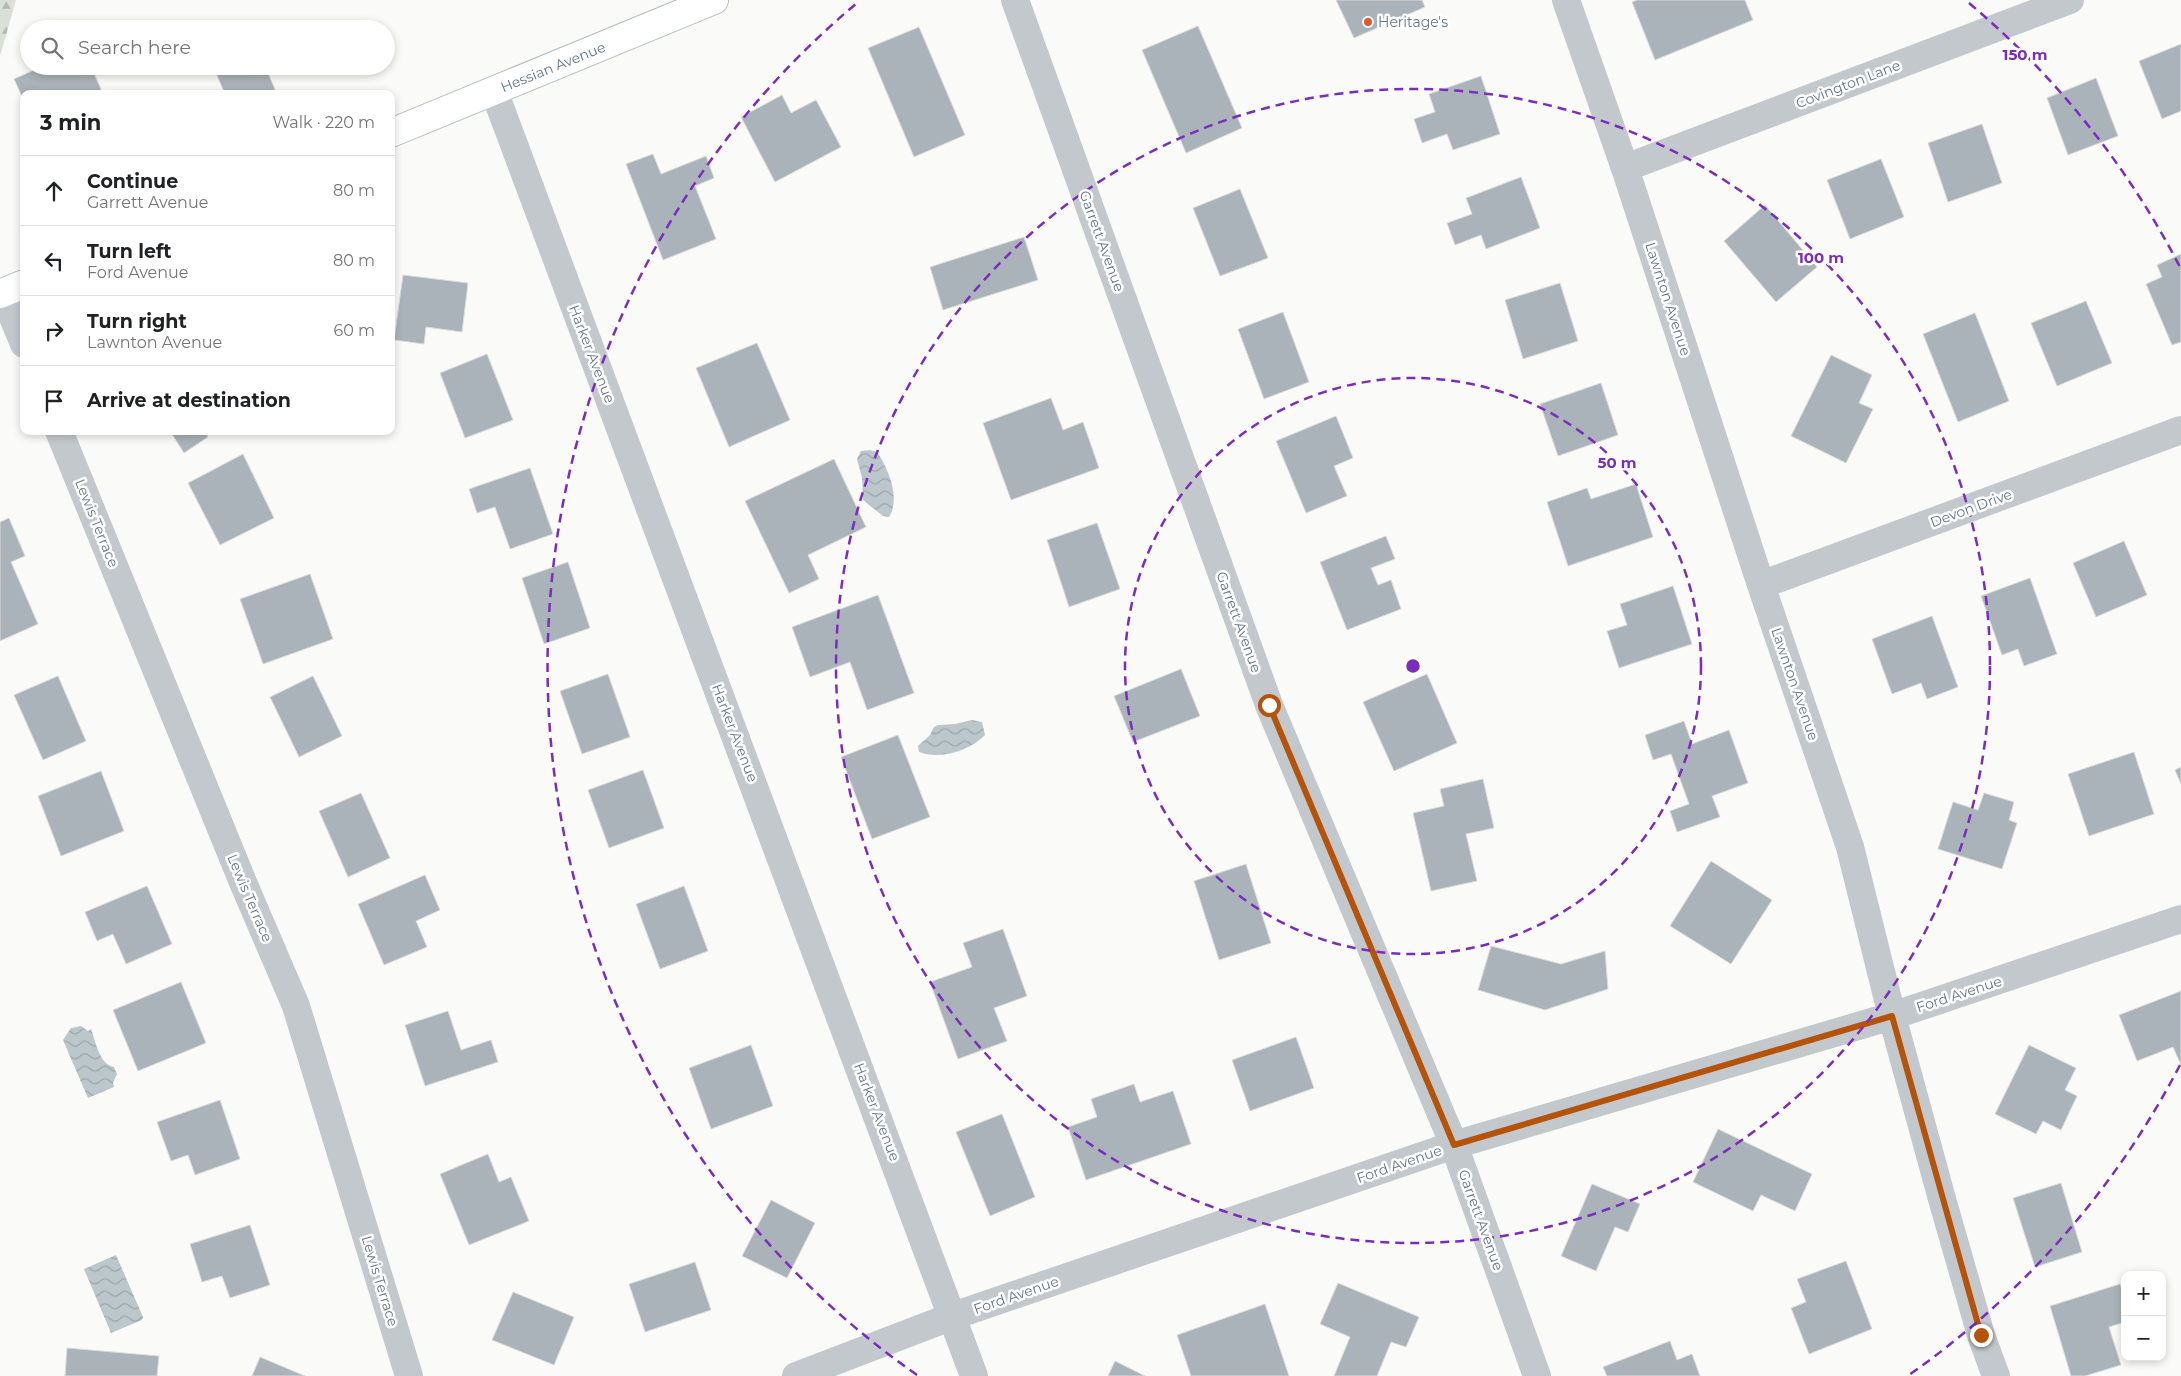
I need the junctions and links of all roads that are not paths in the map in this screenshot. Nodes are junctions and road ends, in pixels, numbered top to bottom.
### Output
1 (714, 0) edge
2 (1015, 0) edge
3 (1566, 0) edge
4 (2070, 0) edge
5 (494, 91) junction
6 (395, 131) edge
7 (1625, 168) junction
8 (9, 290) edge
9 (20, 330) edge
10 (2181, 430) edge
11 (61, 435) edge
12 (1761, 585) junction
13 (2181, 919) edge
14 (1892, 1016) junction
15 (1454, 1145) junction
16 (953, 1316) junction
17 (409, 1376) edge
18 (796, 1376) edge
19 (974, 1376) edge
20 (1537, 1376) edge
21 (1996, 1376) edge

1 - 5 main road, Hessian Avenue
2 - 15 street, Garrett Avenue
3 - 7 street, Lawnton Avenue
4 - 7 street, Covington Lane
5 - 6 main road, Hessian Avenue
5 - 16 street, Harker Avenue
7 - 12 street, Lawnton Avenue
8 - 9 street
10 - 12 street, Devon Drive
11 - 17 street, Lewis Terrace
12 - 14 street, Lawnton Avenue
13 - 14 street, Ford Avenue
14 - 15 street, Ford Avenue
14 - 21 street, Lawnton Avenue
15 - 16 street, Ford Avenue
15 - 20 street, Garrett Avenue
16 - 18 street, Ford Avenue
16 - 19 street, Harker Avenue

